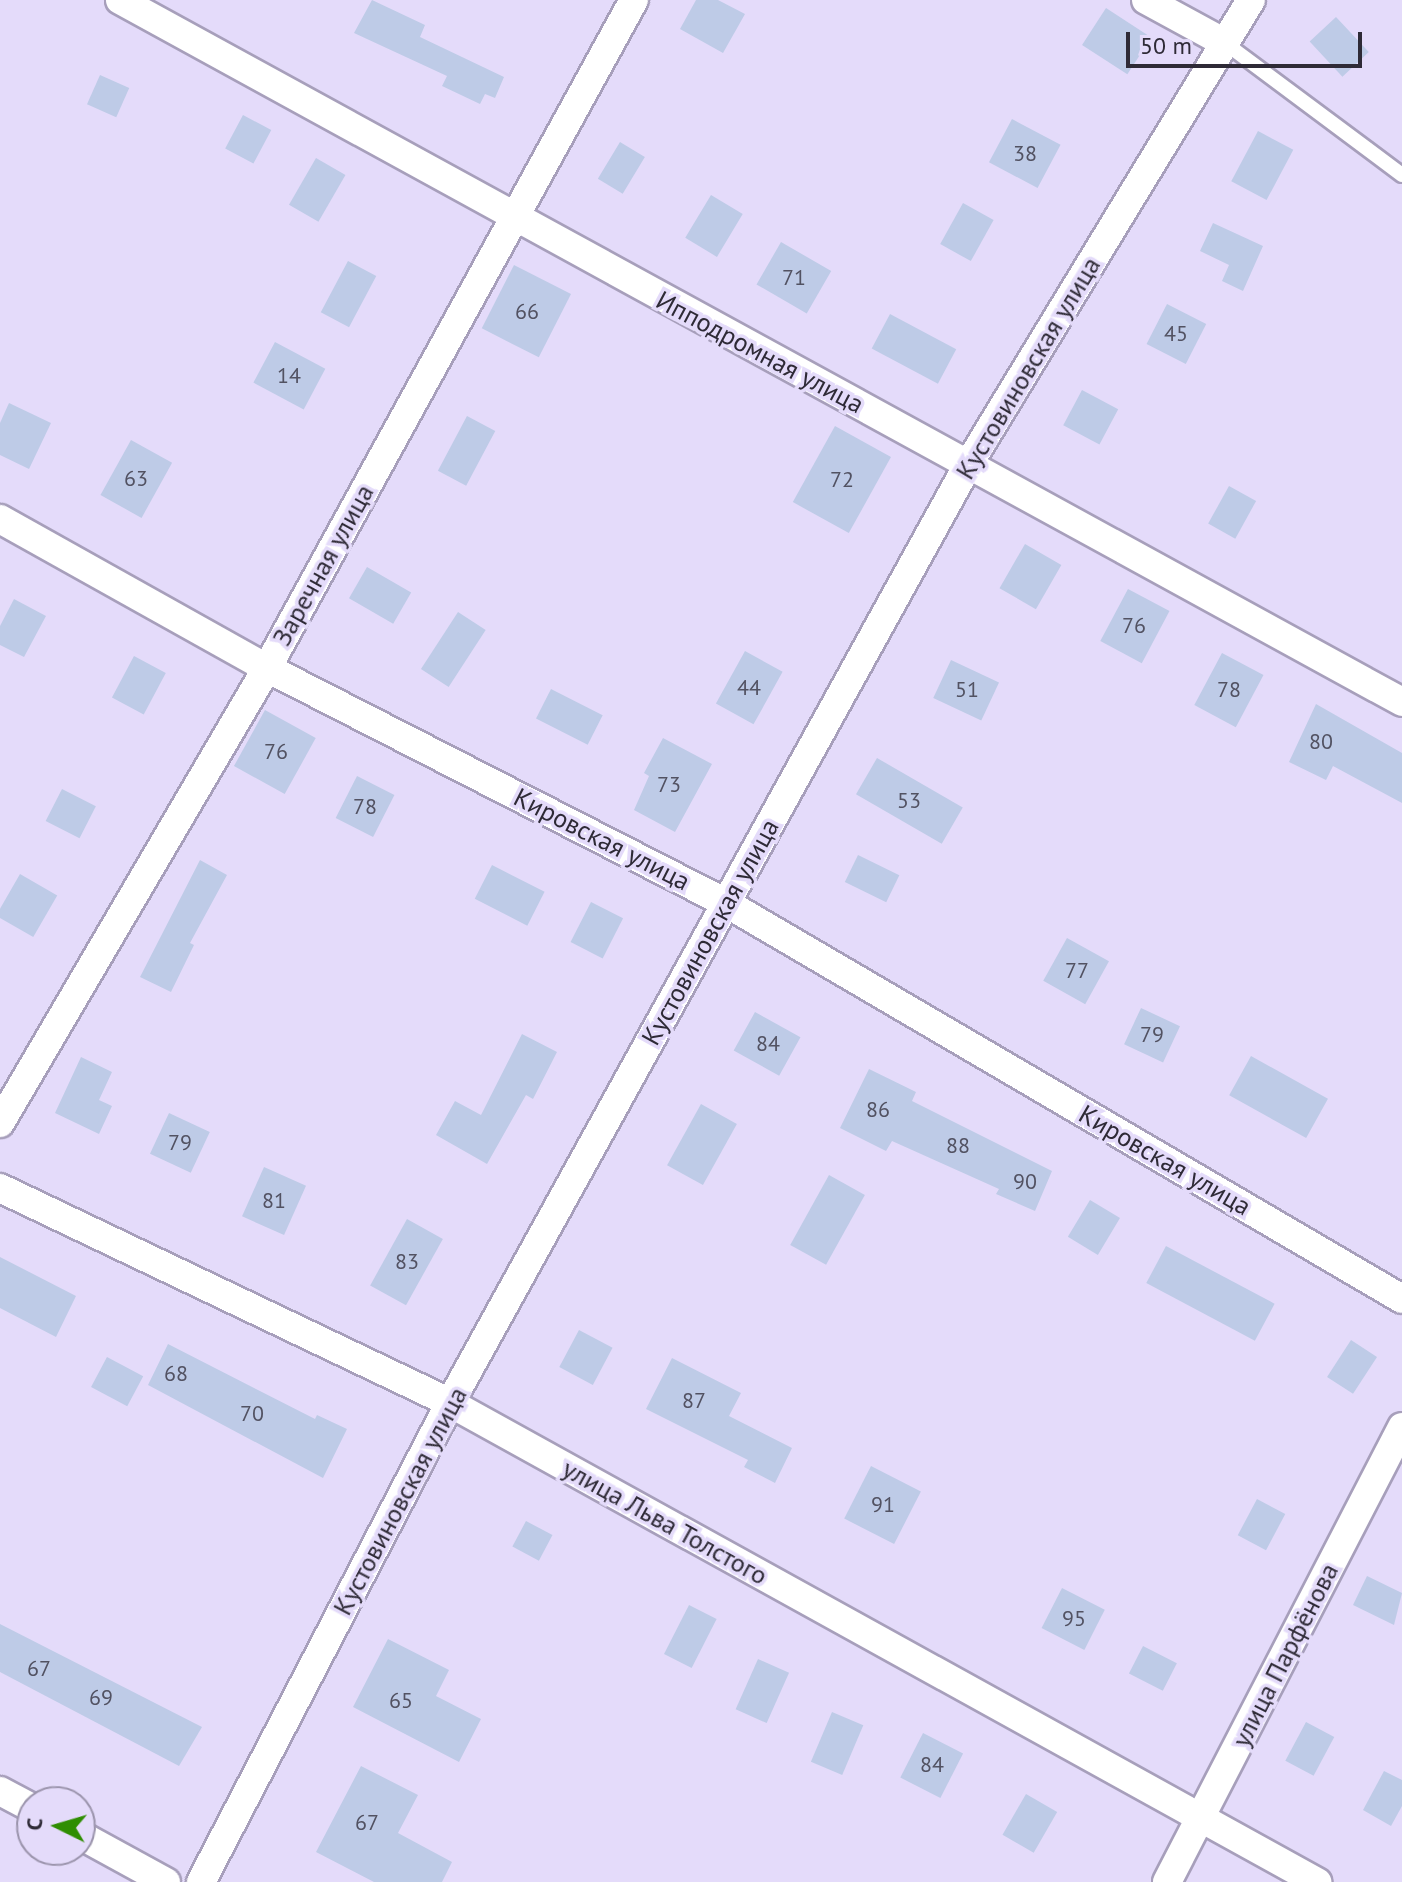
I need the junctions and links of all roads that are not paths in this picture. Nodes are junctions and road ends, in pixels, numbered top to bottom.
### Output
1 (120, 0) edge
2 (634, 0) edge
3 (1146, 0) edge
4 (1251, 0) edge
5 (1225, 43) junction
6 (1402, 175) edge
7 (513, 218) junction
8 (968, 465) junction
9 (0, 519) edge
10 (267, 668) junction
11 (1402, 702) edge
12 (726, 903) junction
13 (0, 1123) edge
14 (0, 1188) edge
15 (1402, 1299) edge
16 (450, 1403) junction
17 (1402, 1427) edge
18 (1202, 1818) junction
19 (96, 1844) edge
20 (166, 1882) edge
21 (201, 1882) edge
22 (1167, 1882) edge
23 (1317, 1882) edge

1 - 7 street, Ипподромная улица
2 - 7 street, Заречная улица
3 - 5 street
4 - 5 street, Кустовиновская улица
5 - 6 lane
5 - 8 street, Кустовиновская улица
7 - 8 street, Ипподромная улица
7 - 10 street, Заречная улица
8 - 11 street, Ипподромная улица
8 - 12 street, Кустовиновская улица
9 - 10 street, Кировская улица
10 - 12 street, Кировская улица
10 - 13 street, Заречная улица
12 - 15 street, Кировская улица
12 - 16 street, Кустовиновская улица
14 - 16 street, улица Льва Толстого
16 - 18 street, улица Льва Толстого
16 - 21 street, Кустовиновская улица
17 - 18 street, улица Парфёнова
18 - 22 street, улица Парфёнова
18 - 23 street, улица Льва Толстого
19 - 20 street

